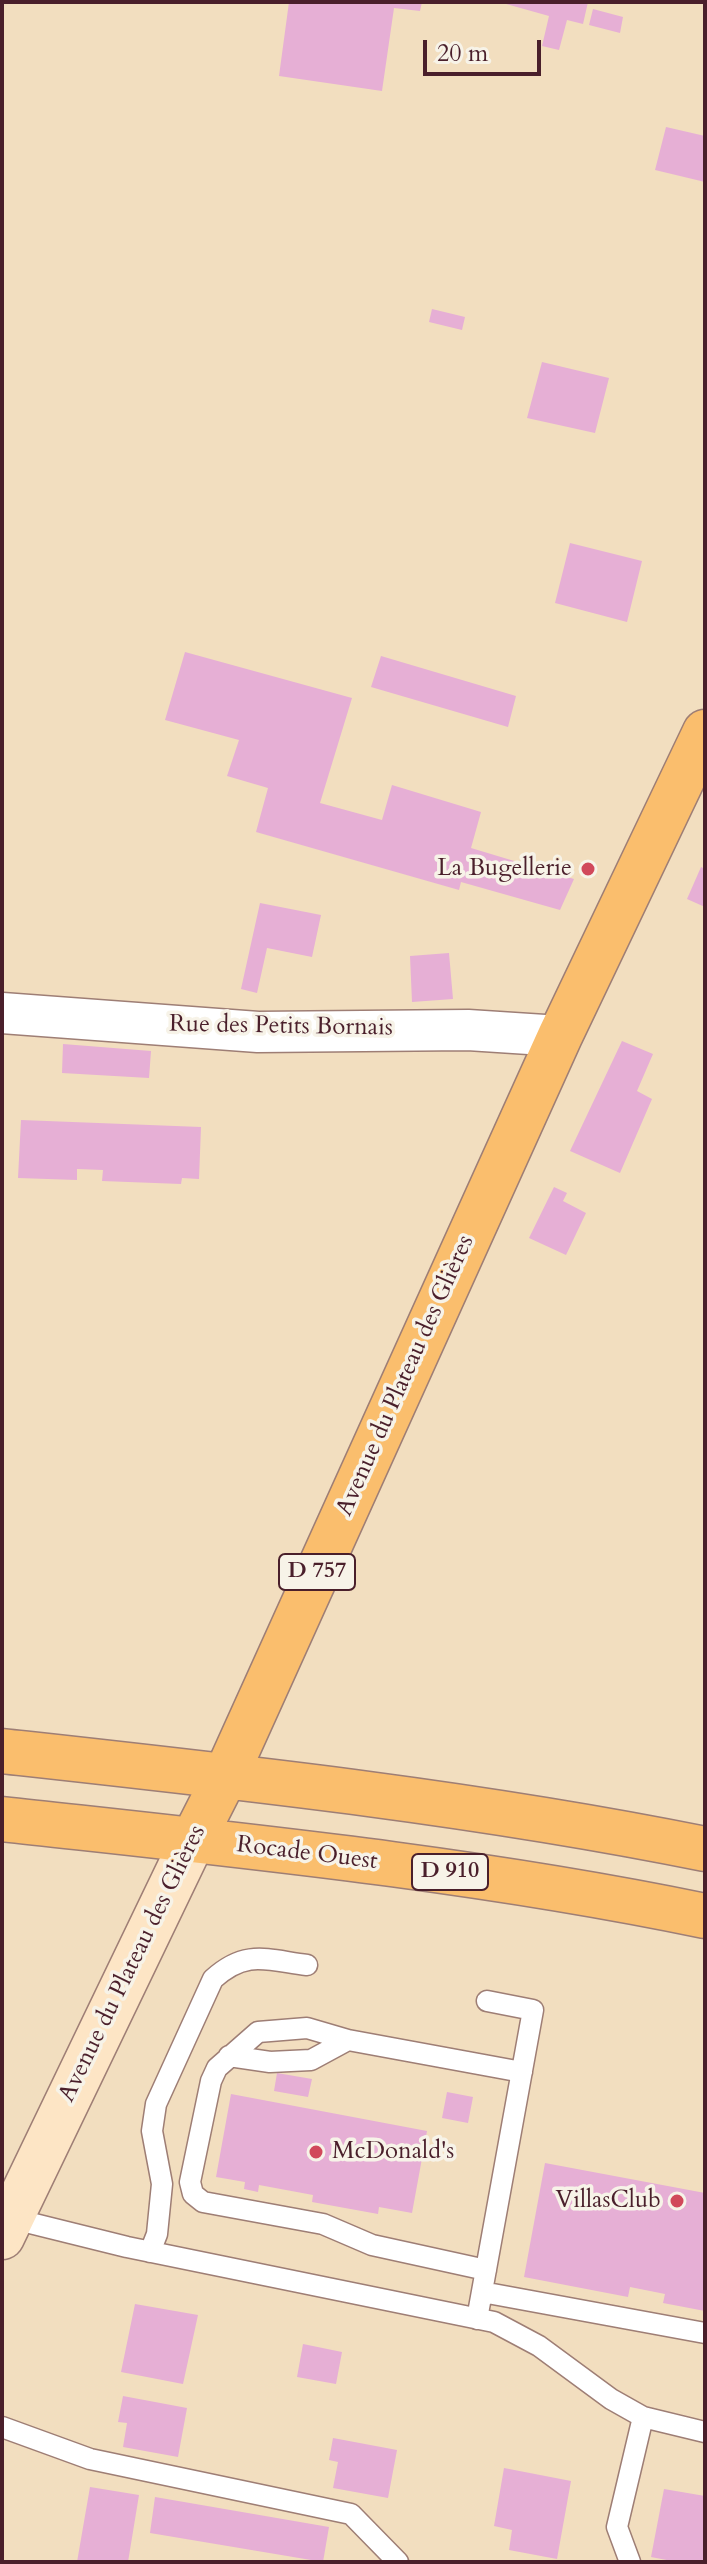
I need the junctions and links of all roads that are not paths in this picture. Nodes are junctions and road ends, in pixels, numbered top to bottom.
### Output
1 (705, 732) edge
2 (2, 1013) edge
3 (560, 1036) junction
4 (2, 1751) edge
5 (226, 1775) junction
6 (2, 1819) edge
7 (193, 1840) junction
8 (705, 1849) edge
9 (705, 1916) edge
10 (307, 1965) dead end
11 (487, 2001) dead end
12 (348, 2040) junction
13 (229, 2056) junction
14 (522, 2072) junction
15 (5, 2224) edge
16 (150, 2252) junction
17 (486, 2270) junction
18 (482, 2292) junction
19 (477, 2319) junction
20 (705, 2333) edge
21 (643, 2417) junction
22 (2, 2427) edge
23 (705, 2432) edge
24 (398, 2562) edge
25 (630, 2562) edge

1 - 3 main road, Avenue du Plateau des Glières / D 757
2 - 3 street, Rue des Petits Bornais
3 - 5 main road, Avenue du Plateau des Glières / D 757
4 - 5 main road
5 - 7 main road, Avenue du Plateau des Glières / D 757
5 - 8 main road
6 - 7 main road, Rocade Ouest / D 910
7 - 9 main road, Rocade Ouest / D 910
7 - 15 main road, Avenue du Plateau des Glières
10 - 16 lane
11 - 14 lane
12 - 13 lane
12 - 13 lane
12 - 14 lane
13 - 17 lane
14 - 17 lane
15 - 16 lane
16 - 19 lane
17 - 18 lane
18 - 19 lane
18 - 20 lane
19 - 21 lane
21 - 23 lane
21 - 25 lane
22 - 24 lane

